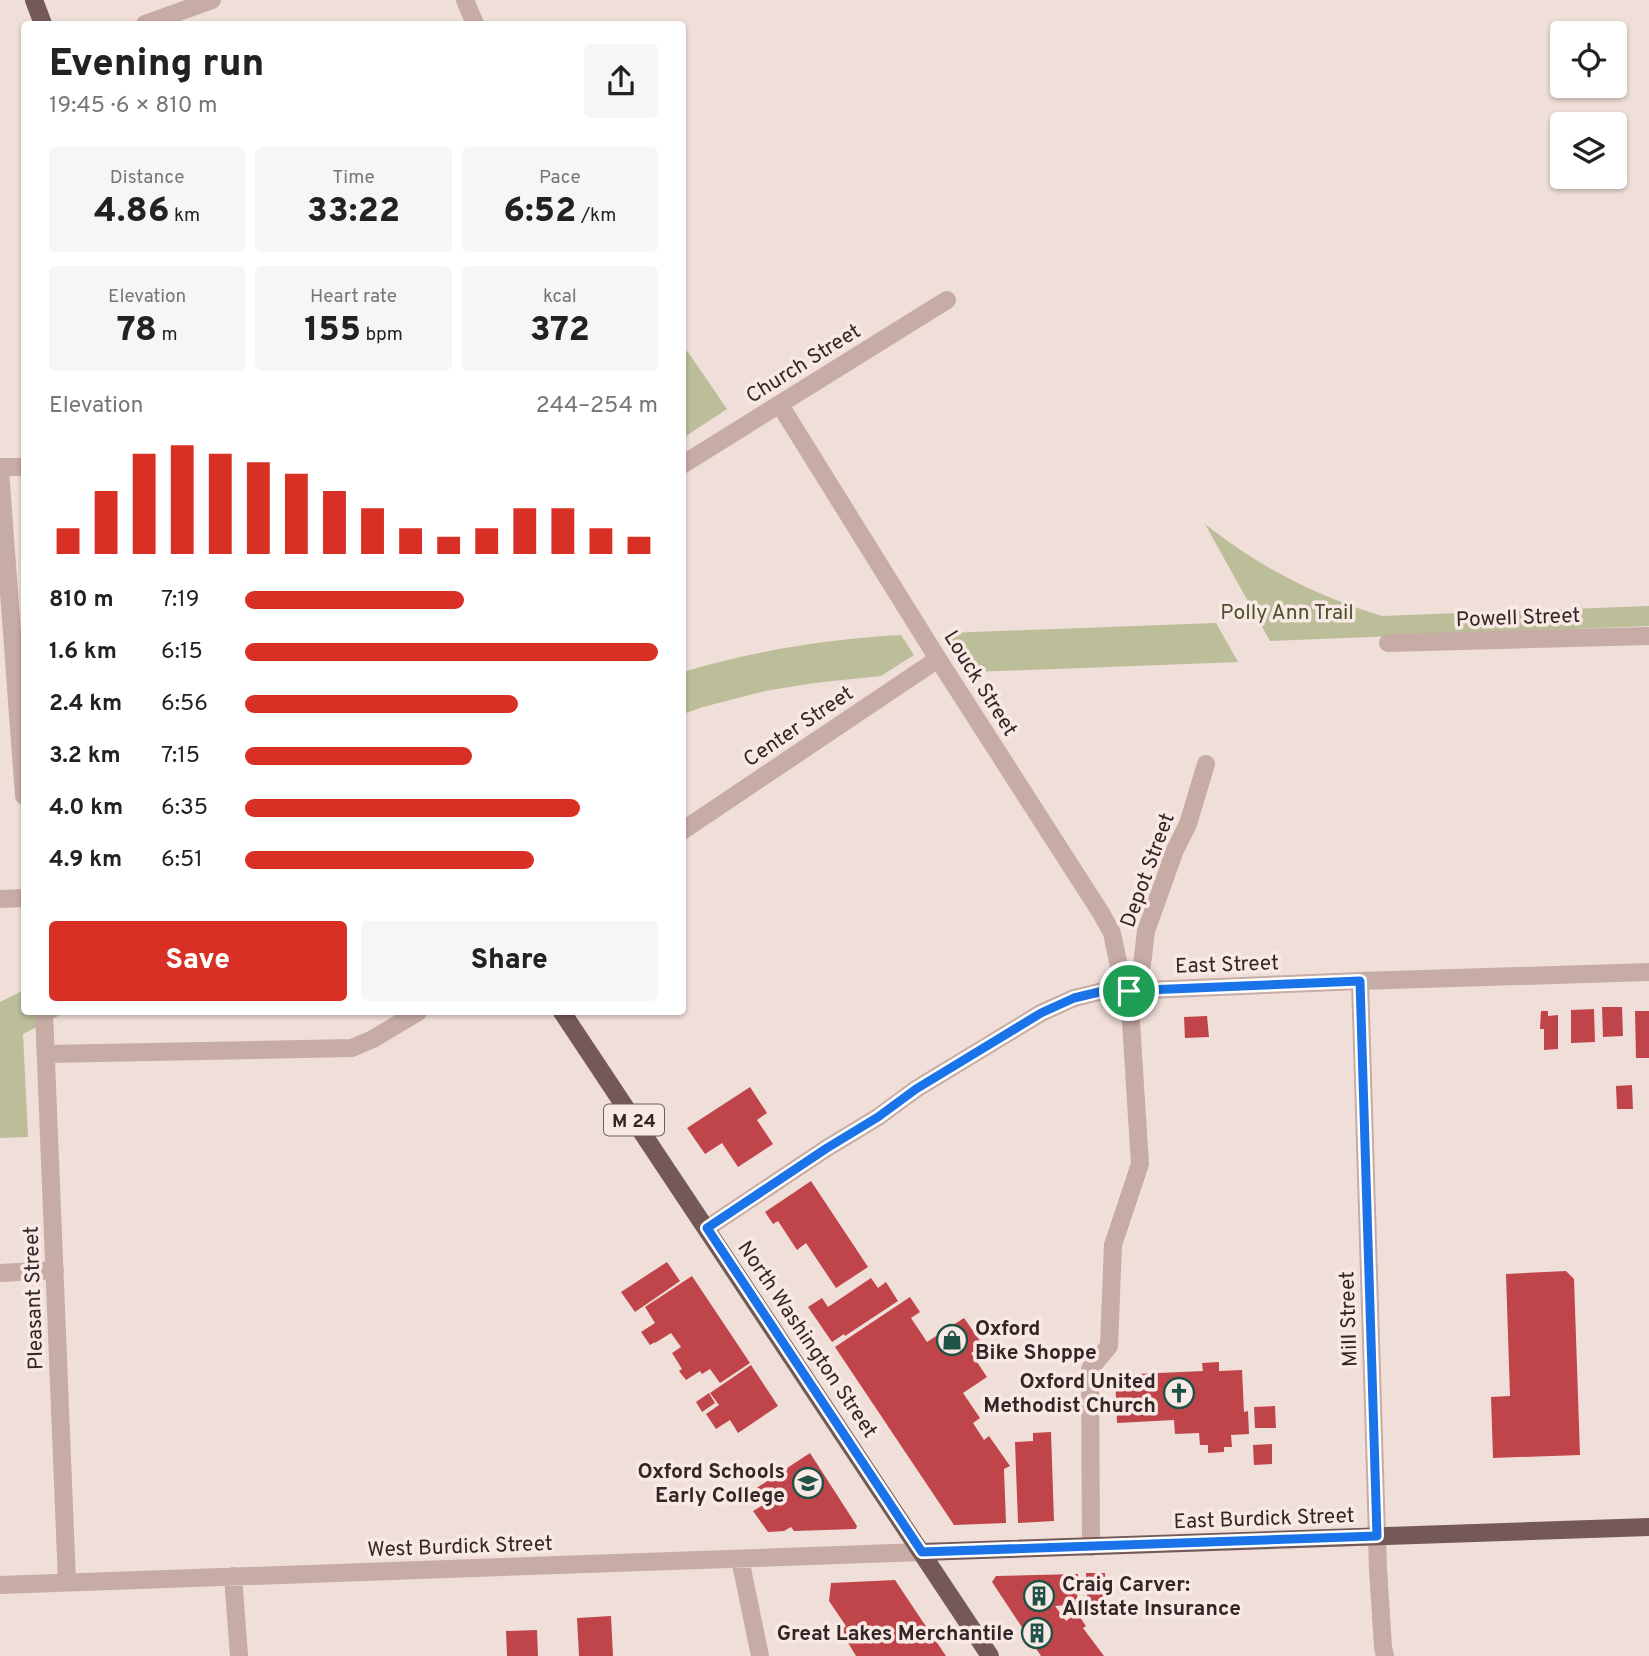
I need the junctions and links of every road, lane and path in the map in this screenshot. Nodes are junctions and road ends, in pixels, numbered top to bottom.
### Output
1 (34, 0) edge
2 (212, 0) edge
3 (465, 0) edge
4 (42, 21) edge
5 (153, 21) edge
6 (474, 21) edge
7 (947, 299) dead end
8 (780, 405) junction
9 (686, 463) edge
10 (21, 467) edge
11 (0, 469) edge
12 (1649, 636) edge
13 (1388, 643) dead end
14 (938, 659) junction
15 (21, 755) edge
16 (1206, 764) dead end
17 (686, 828) edge
18 (21, 898) edge
19 (0, 899) edge
20 (1649, 972) edge
21 (1360, 981) junction
22 (1129, 991) junction
23 (44, 1015) edge
24 (413, 1015) edge
25 (564, 1015) edge
26 (46, 1054) junction
27 (707, 1228) junction
28 (55, 1270) junction
29 (0, 1273) edge
30 (1649, 1527) edge
31 (1377, 1536) junction
32 (1091, 1547) junction
33 (922, 1552) junction
34 (740, 1559) junction
35 (233, 1576) junction
36 (67, 1582) junction
37 (0, 1585) edge
38 (239, 1656) edge
39 (760, 1656) edge
40 (990, 1656) edge
41 (1385, 1656) edge

1 - 4 main road
2 - 5 street
3 - 6 street
7 - 8 street, Church Street
8 - 9 street, Church Street
8 - 14 street, Louck Street
10 - 11 street
11 - 15 street
12 - 13 street, Powell Street
14 - 17 street, Center Street
14 - 22 street, Louck Street
16 - 22 street, Depot Street
18 - 19 street
20 - 21 street, East Street
21 - 22 street, East Street
21 - 31 street, Mill Street
22 - 27 street, East Street
22 - 32 street
23 - 26 street, Pleasant Street
24 - 26 street
25 - 27 main road, North Washington Street / M 24
26 - 28 street, Pleasant Street
27 - 33 main road, North Washington Street / M 24
28 - 29 street
28 - 36 street, Pleasant Street
30 - 31 main road, East Burdick Street
31 - 32 main road, East Burdick Street
31 - 41 street, Mill Street
32 - 33 main road, East Burdick Street
33 - 34 street, West Burdick Street
33 - 40 main road, M 24
34 - 35 street, West Burdick Street
34 - 39 street
35 - 36 street, West Burdick Street
35 - 38 street
36 - 37 street, West Burdick Street

